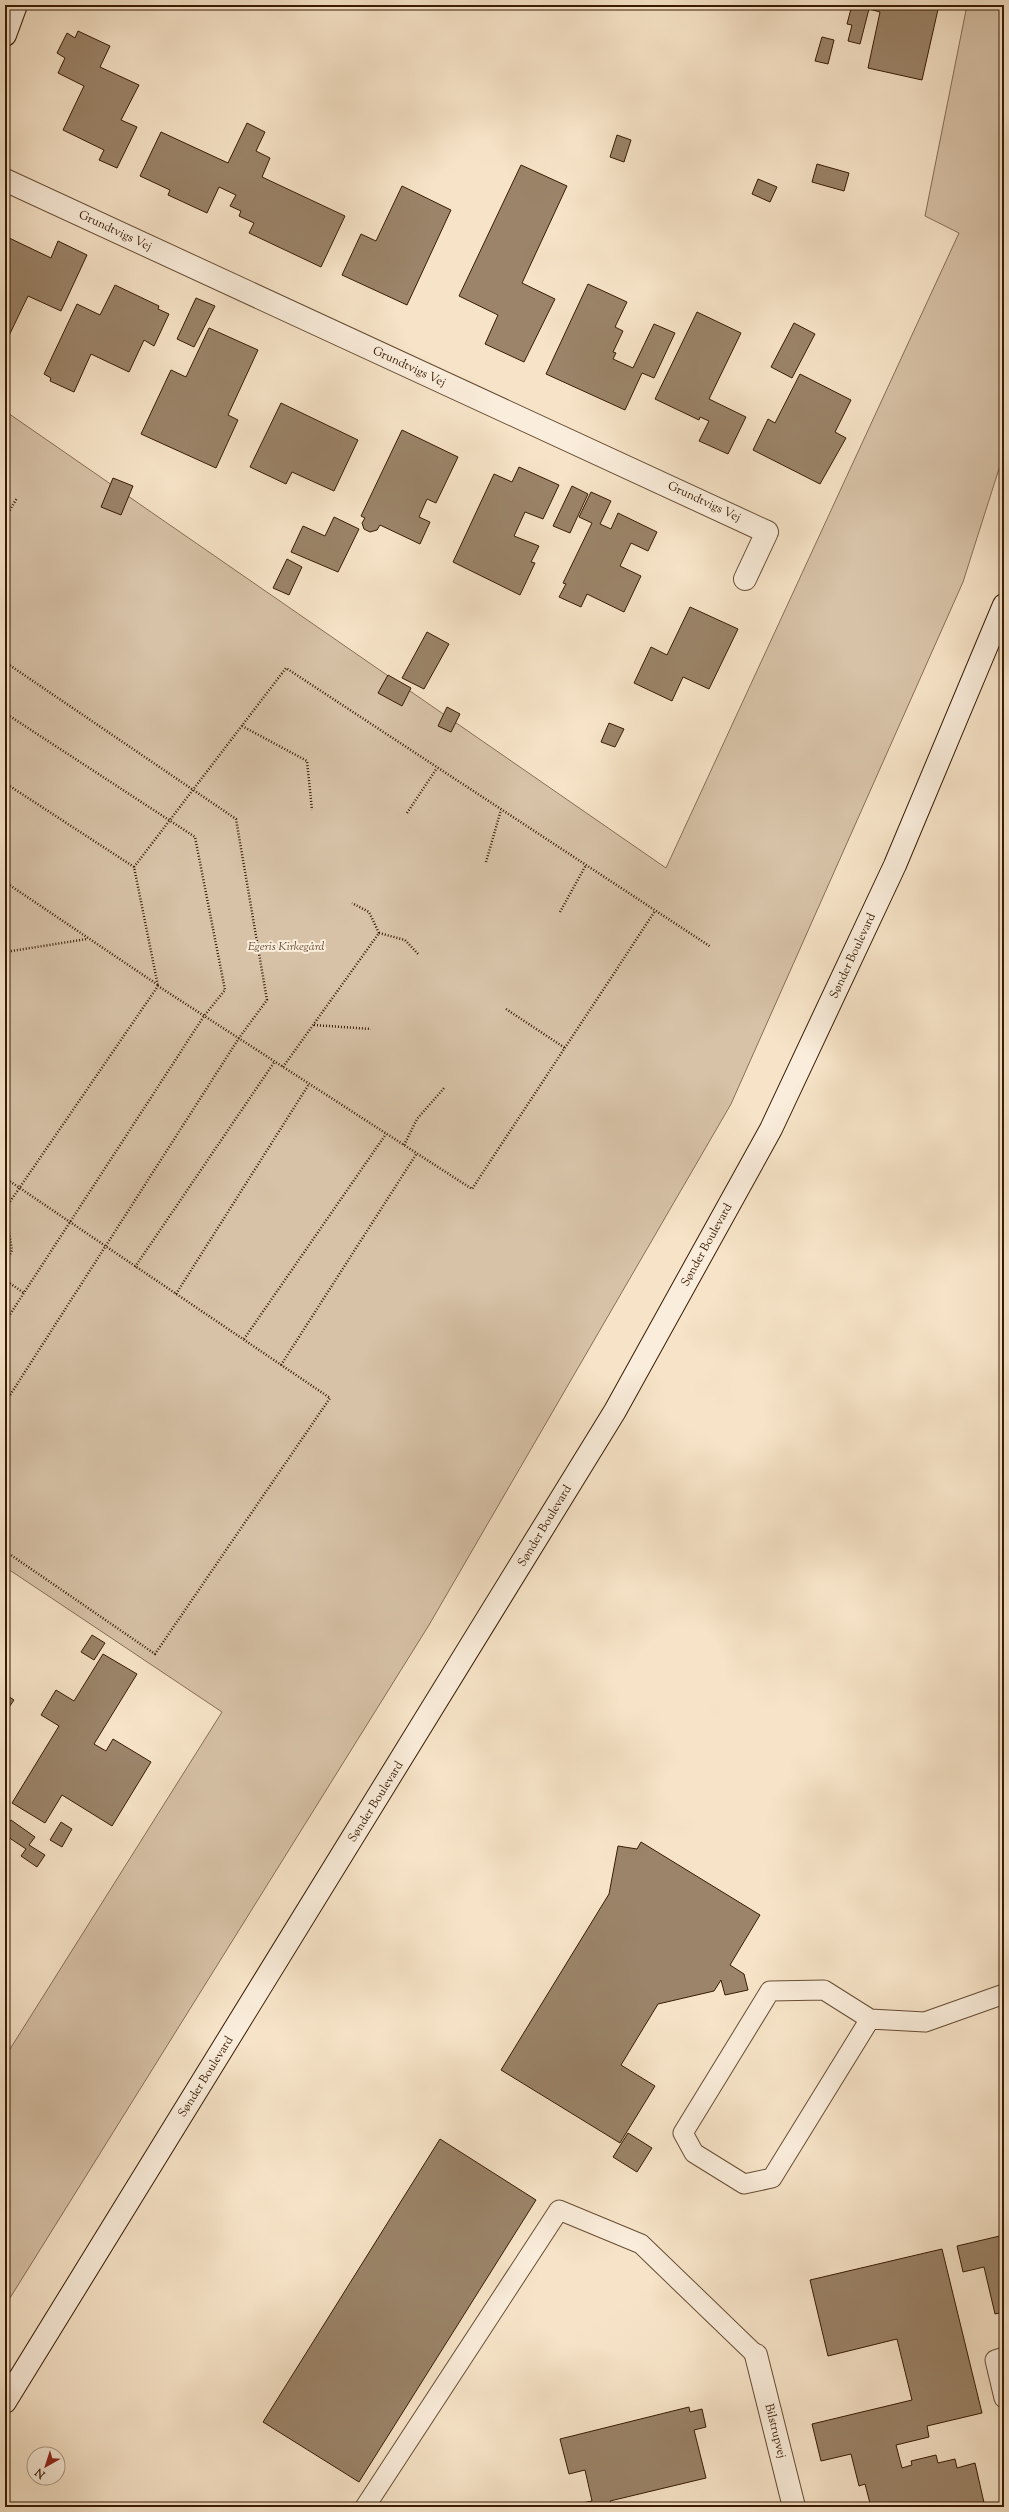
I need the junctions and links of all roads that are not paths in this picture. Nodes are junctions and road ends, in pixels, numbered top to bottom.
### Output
1 (16, 5) edge
2 (5, 35) edge
3 (5, 180) edge
4 (745, 579) dead end
5 (1004, 605) edge
6 (1004, 1994) edge
7 (870, 2019) junction
8 (756, 2355) joint
9 (1004, 2357) edge
10 (1004, 2398) edge
11 (5, 2402) edge
12 (365, 2507) edge
13 (794, 2507) edge

1 - 2 street
3 - 4 street, Grundtvigs Vej
5 - 11 street, Sønder Boulevard
6 - 7 lane
7 - 7 lane
8 - 12 lane
8 - 13 street, Bilstrupvej
9 - 10 lane

